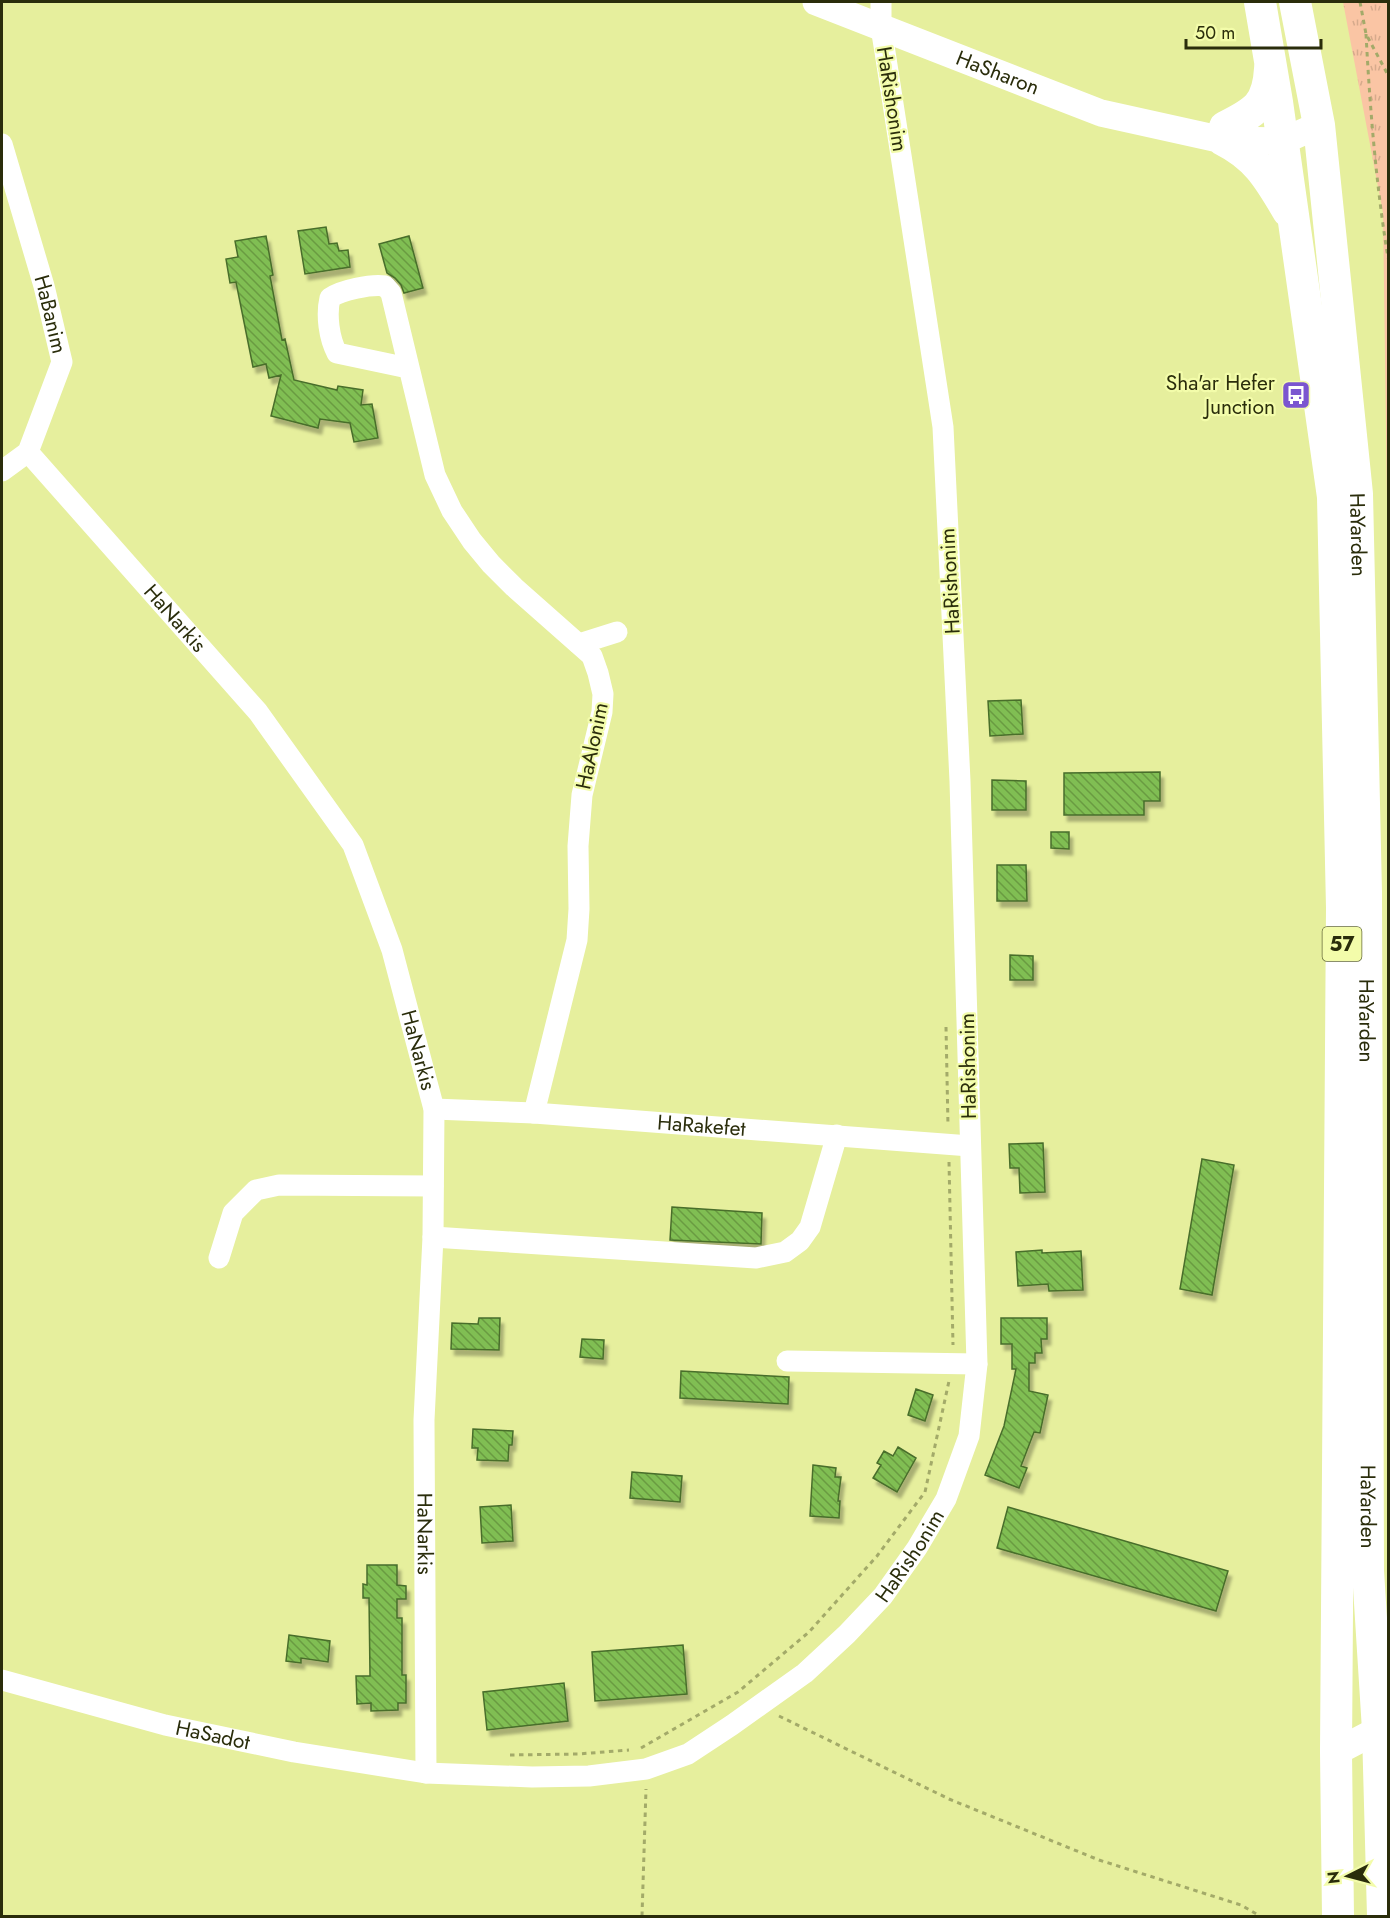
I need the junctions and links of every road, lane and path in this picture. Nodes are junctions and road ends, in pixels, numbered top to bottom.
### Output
1 (816, 2) edge
2 (1260, 2) edge
3 (1295, 2) edge
4 (1360, 2) edge
5 (881, 14) edge
6 (1366, 34) junction
7 (1269, 56) junction
8 (1389, 75) edge
9 (1319, 125) junction
10 (1281, 130) junction
11 (1224, 133) junction
12 (2, 144) edge
13 (1294, 220) junction
14 (1389, 258) edge
15 (408, 368) junction
16 (28, 452) junction
17 (2, 471) edge
18 (617, 632) dead end
19 (579, 644) junction
20 (946, 1025) dead end
21 (434, 1109) junction
22 (534, 1113) junction
23 (837, 1135) junction
24 (948, 1144) junction
25 (970, 1146) junction
26 (433, 1186) junction
27 (433, 1237) junction
28 (219, 1258) dead end
29 (787, 1361) dead end
30 (953, 1364) junction
31 (977, 1364) junction
32 (1370, 1602) junction
33 (1389, 1653) edge
34 (2, 1680) edge
35 (759, 1706) junction
36 (1383, 1728) edge
37 (641, 1749) dead end
38 (630, 1750) dead end
39 (1335, 1752) junction
40 (501, 1755) dead end
41 (1383, 1764) edge
42 (646, 1769) junction
43 (426, 1773) junction
44 (642, 1917) edge
45 (1260, 1917) edge
46 (1338, 1917) edge
47 (1383, 1917) edge

1 - 5 main road, HaSharon
2 - 7 highway, 57
3 - 9 highway, 57
4 - 6 path
5 - 11 main road, HaSharon
5 - 25 street, HaRishonim
6 - 8 path
6 - 14 path
7 - 10 highway, 57
7 - 11 highway
9 - 10 main road, HaSharon
9 - 32 highway, HaYarden / 57
10 - 11 main road, HaSharon
10 - 13 highway, HaYarden / 57
11 - 13 highway
12 - 16 street, HaBanim
13 - 39 highway, HaYarden / 57
15 - 15 street, HaAlonim
15 - 19 street, HaAlonim
16 - 17 street
16 - 21 street, HaNarkis
18 - 19 street
19 - 22 street, HaAlonim
20 - 24 path
21 - 22 street, HaRakefet
21 - 26 street, HaNarkis
22 - 23 street, HaRakefet
23 - 24 street, HaRakefet
23 - 27 street
24 - 25 street, HaRakefet
24 - 30 path
25 - 31 street, HaRishonim
26 - 27 street, HaNarkis
26 - 28 street
27 - 43 street, HaNarkis
29 - 30 street
30 - 31 street
30 - 37 path
31 - 35 street, HaRishonim
32 - 33 highway
32 - 36 highway, HaYarden / 57
34 - 43 street, HaSadot
35 - 42 street, HaRishonim
35 - 45 path
36 - 39 main road
36 - 41 highway, HaYarden / 57
38 - 40 path
39 - 41 main road
39 - 46 highway, HaYarden / 57
41 - 47 highway, HaYarden / 57
42 - 43 street, HaRishonim
42 - 44 path

